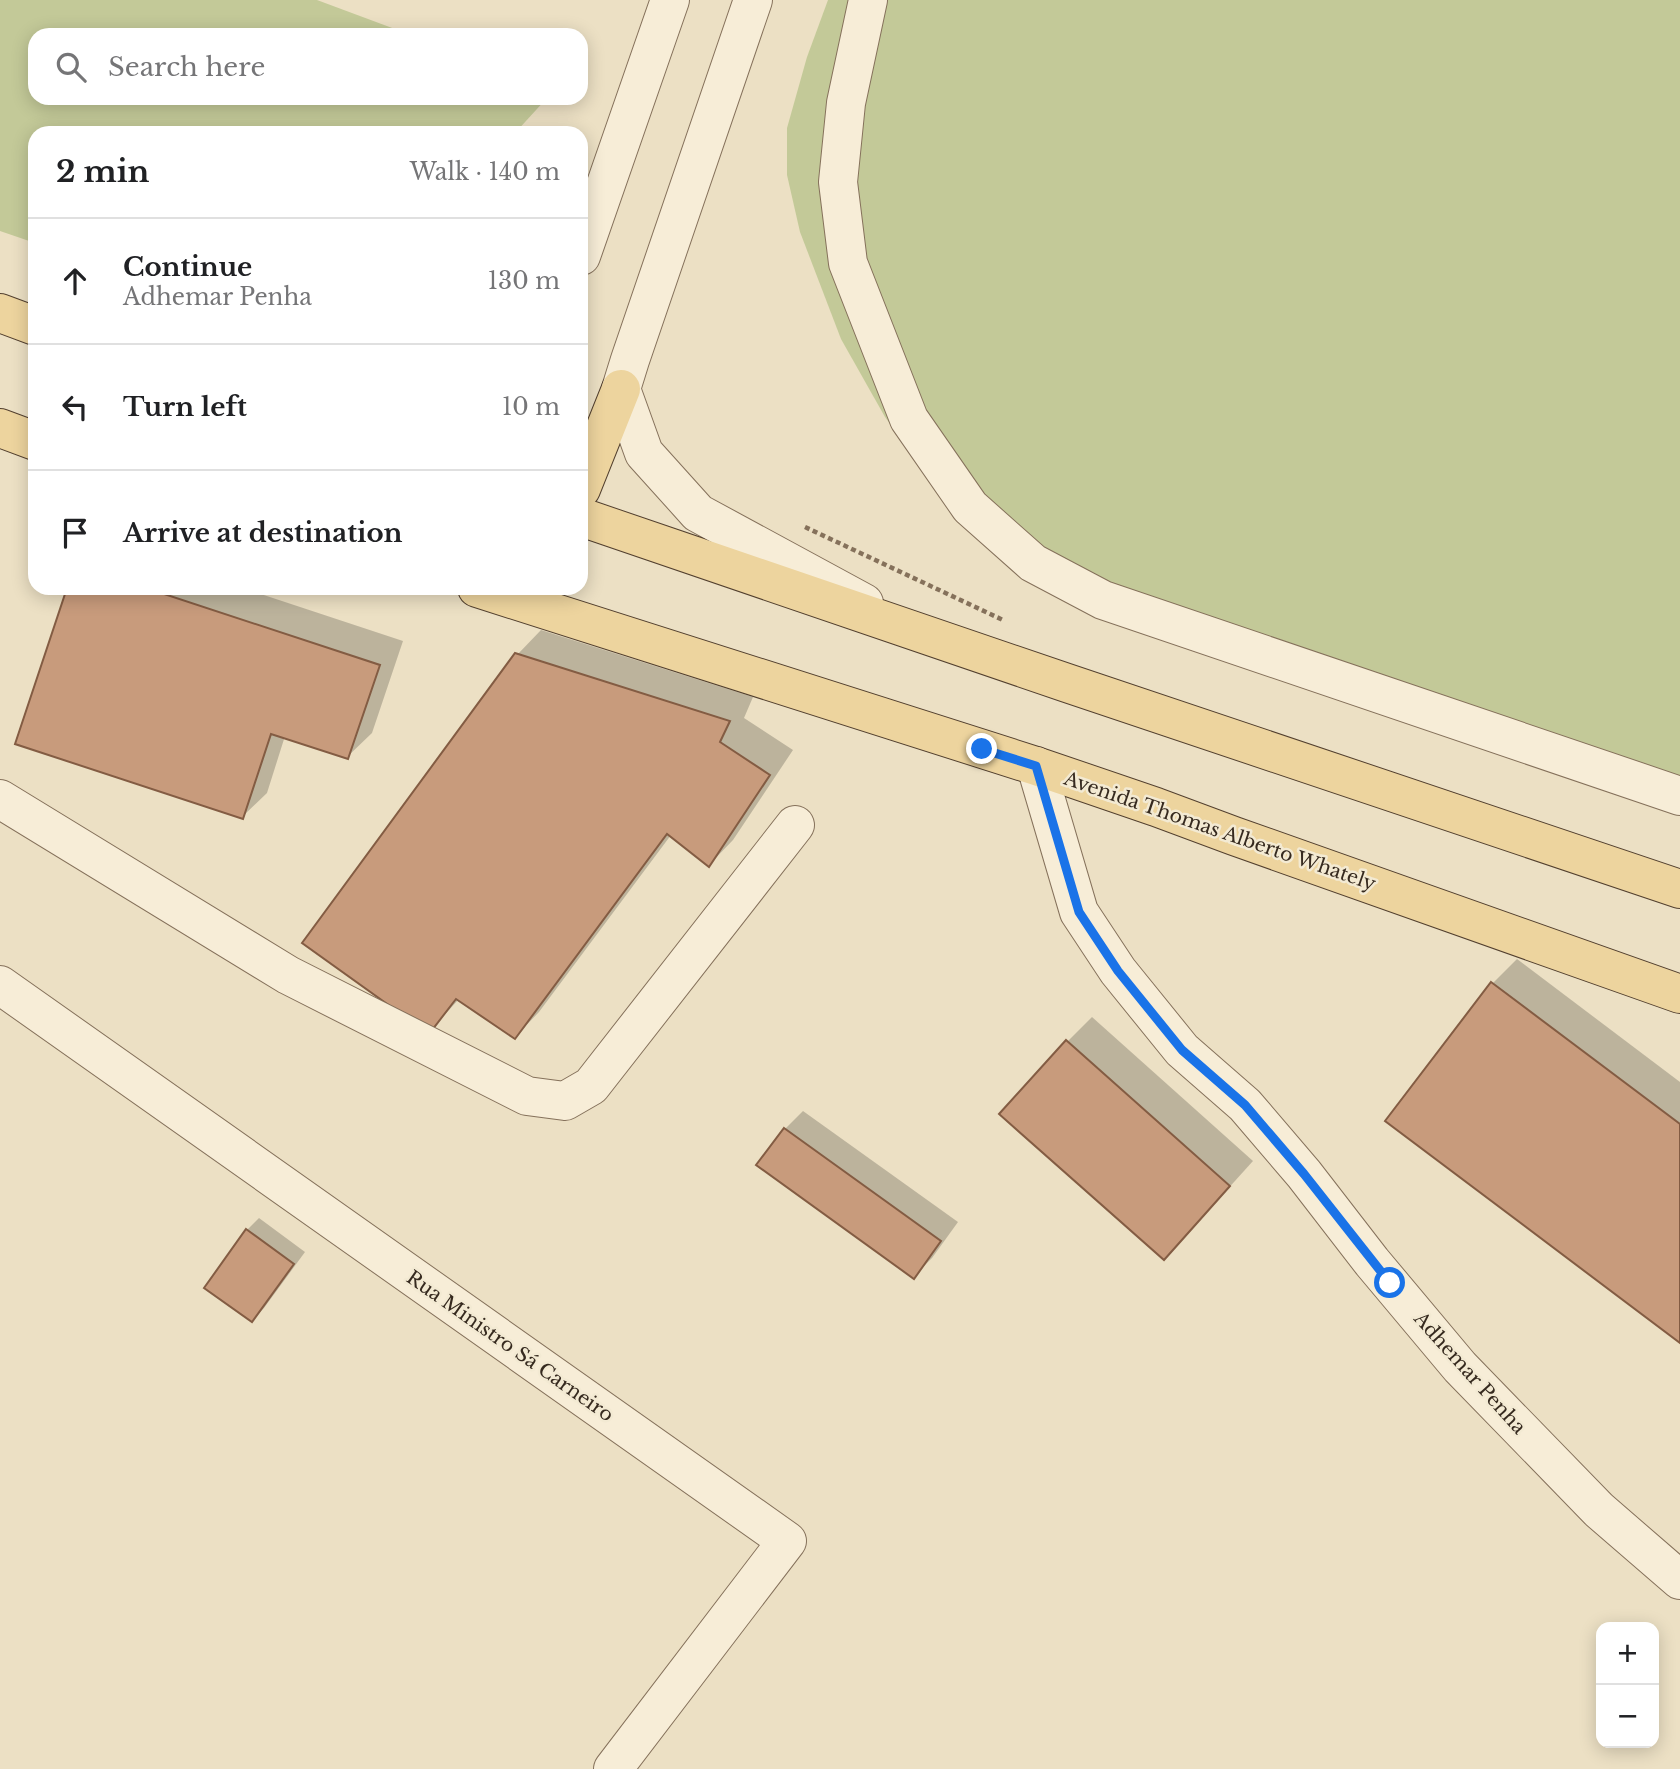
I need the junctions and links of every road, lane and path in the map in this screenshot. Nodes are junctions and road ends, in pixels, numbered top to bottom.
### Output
1 (670, 0) edge
2 (754, 0) edge
3 (868, 0) edge
4 (588, 236) edge
5 (0, 313) edge
6 (28, 323) edge
7 (0, 341) edge
8 (28, 347) edge
9 (621, 389) junction
10 (0, 428) edge
11 (28, 438) edge
12 (588, 472) edge
13 (588, 519) edge
14 (499, 595) edge
15 (921, 634) junction
16 (1036, 766) junction
17 (1680, 796) edge
18 (0, 799) edge
19 (795, 825) dead end
20 (1680, 889) edge
21 (0, 985) edge
22 (1680, 994) edge
23 (1680, 1580) edge
24 (613, 1769) edge

1 - 4 street
2 - 9 street
3 - 17 street
5 - 6 main road
7 - 8 main road
9 - 12 main road
9 - 15 street
10 - 11 main road
13 - 15 main road
14 - 16 main road, Avenida Thomas Alberto Whately
15 - 20 main road
16 - 22 main road, Avenida Thomas Alberto Whately
16 - 23 street, Adhemar Penha
18 - 19 street
21 - 24 street, Rua Ministro Sá Carneiro

